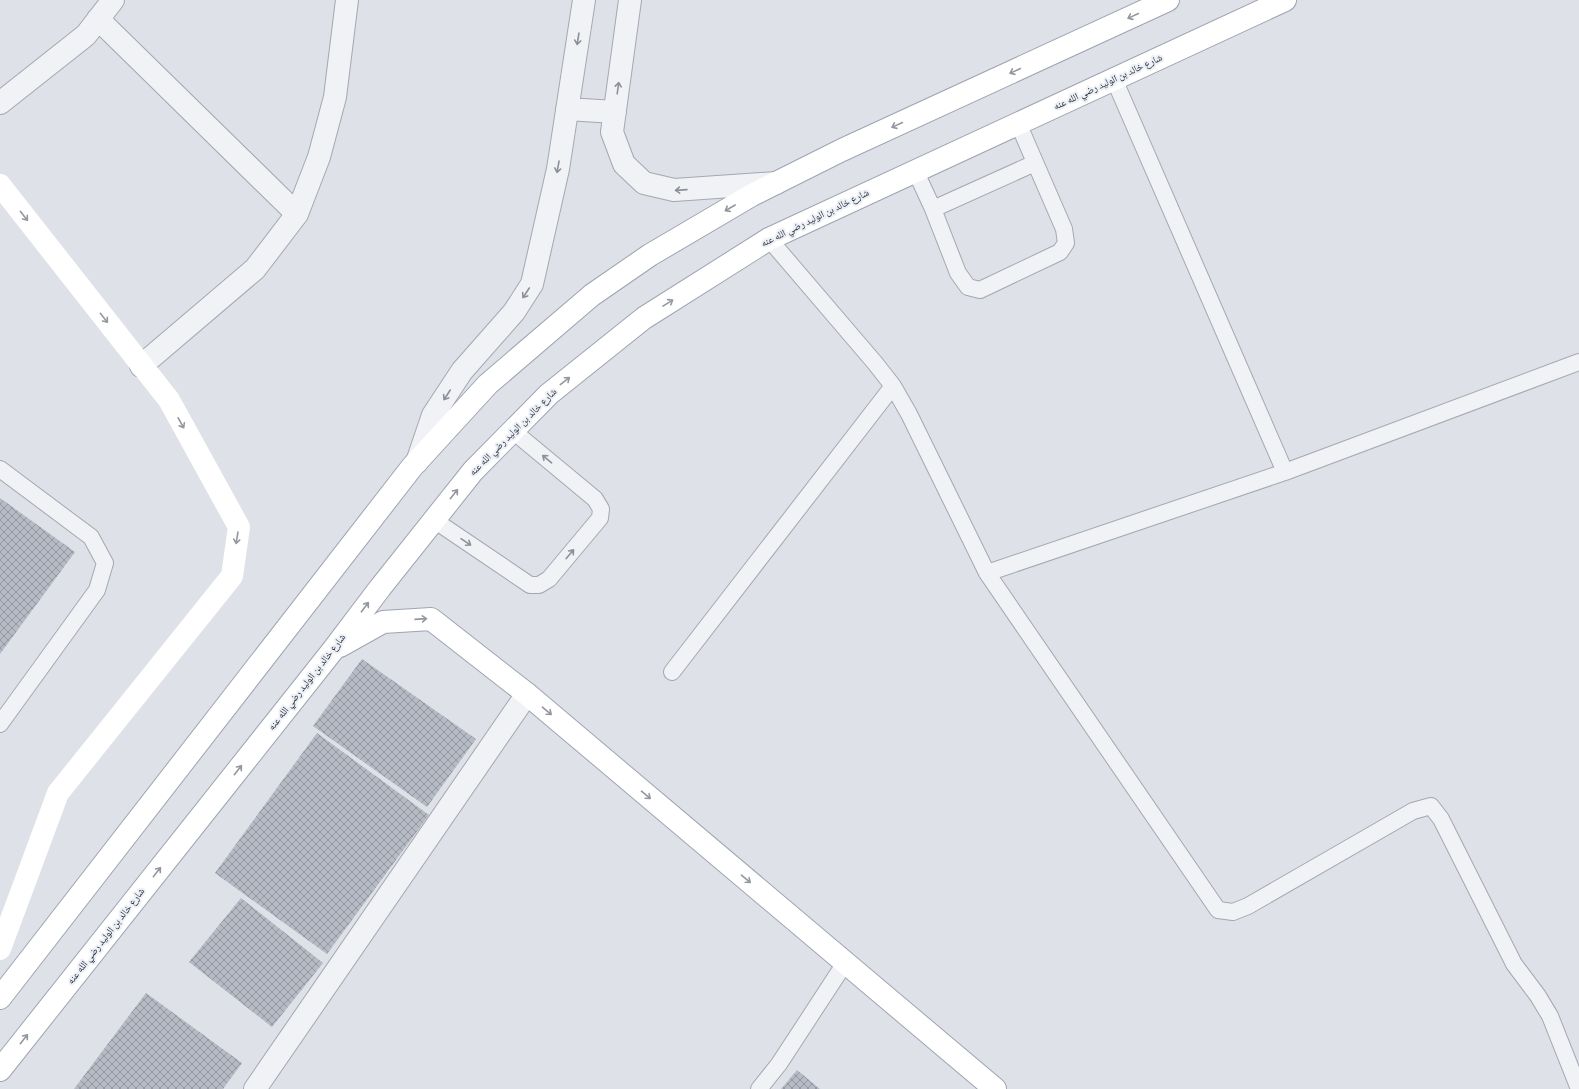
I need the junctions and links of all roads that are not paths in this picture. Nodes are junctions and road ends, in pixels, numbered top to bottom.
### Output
1 (113, 0) edge
2 (347, 0) edge
3 (584, 0) edge
4 (630, 0) edge
5 (1168, 0) edge
6 (1285, 0) edge
7 (98, 19) junction
8 (1114, 79) junction
9 (0, 103) edge
10 (567, 109) junction
11 (615, 112) junction
12 (1018, 123) junction
13 (1035, 163) junction
14 (915, 170) junction
15 (776, 183) junction
16 (0, 185) edge
17 (933, 209) junction
18 (297, 214) junction
19 (769, 239) junction
20 (1579, 362) edge
21 (142, 366) junction
22 (893, 386) junction
23 (513, 431) junction
24 (417, 462) junction
25 (0, 469) edge
26 (1285, 472) junction
27 (434, 520) junction
28 (987, 573) junction
29 (333, 650) junction
30 (672, 672) dead end
31 (527, 694) junction
32 (0, 724) edge
33 (0, 948) edge
34 (845, 963) junction
35 (0, 998) edge
36 (0, 1070) edge
37 (265, 1086) edge
38 (1579, 1088) edge
39 (759, 1089) edge
40 (995, 1089) edge

1 - 7 street
2 - 18 street
3 -> 10 street
11 -> 4 street
5 -> 15 main road
6 - 8 main road, شارع خالد بن الوليد رضي الله عنه
7 - 9 street
7 - 18 street
8 - 12 main road, شارع خالد بن الوليد رضي الله عنه
8 - 26 lane
10 - 11 street
10 -> 24 street
15 -> 11 street
12 - 13 lane
12 - 14 main road, شارع خالد بن الوليد رضي الله عنه
13 - 17 lane
13 - 17 lane
14 - 17 lane
14 - 19 main road, شارع خالد بن الوليد رضي الله عنه
15 -> 24 main road
16 -> 21 main road
18 - 21 street
19 - 22 lane
23 -> 19 main road, شارع خالد بن الوليد رضي الله عنه
20 - 26 lane
21 -> 33 main road
22 - 28 lane
22 - 30 lane
27 -> 23 main road, شارع خالد بن الوليد رضي الله عنه
27 -> 23 lane
24 - 35 main road
25 - 32 lane
26 - 28 lane
29 -> 27 main road, شارع خالد بن الوليد رضي الله عنه
28 - 38 lane
29 -> 31 main road
36 -> 29 main road, شارع خالد بن الوليد رضي الله عنه
31 -> 34 main road
31 - 37 street
34 - 39 lane
34 - 40 main road

